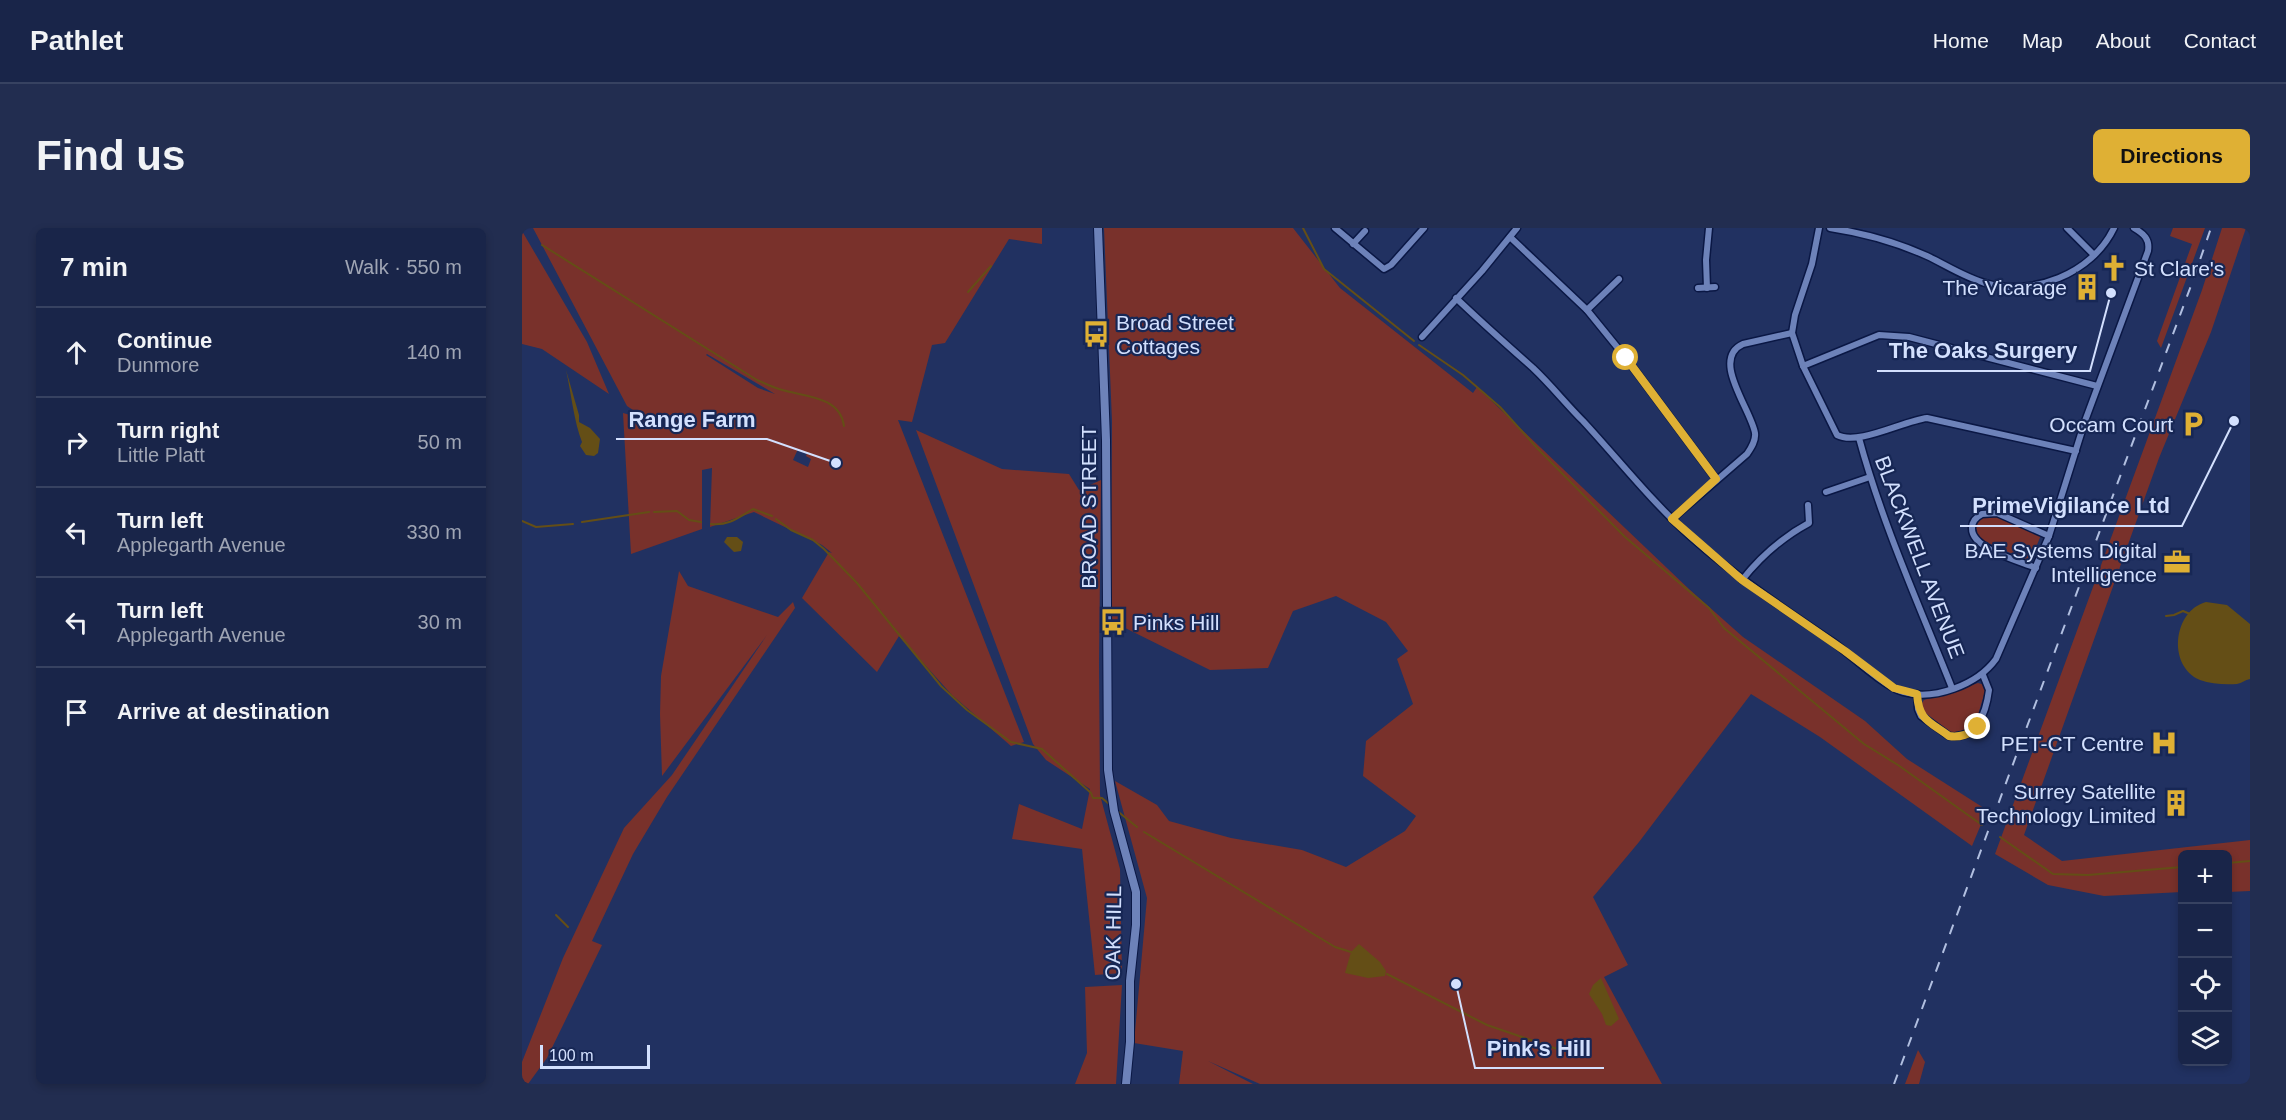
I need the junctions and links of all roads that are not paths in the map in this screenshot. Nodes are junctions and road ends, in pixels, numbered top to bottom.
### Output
1 (1098, 228) edge
2 (1335, 228) edge
3 (1424, 228) edge
4 (1517, 228) edge
5 (1709, 228) edge
6 (1819, 228) edge
7 (1830, 228) edge
8 (2067, 228) edge
9 (2114, 228) edge
10 (2134, 228) edge
11 (1365, 231) dead end
12 (1510, 237) junction
13 (1353, 244) junction
14 (2094, 255) junction
15 (1620, 278) dead end
16 (1715, 287) dead end
17 (1698, 288) dead end
18 (1707, 288) junction
19 (1456, 298) junction
20 (1587, 310) junction
21 (1792, 333) junction
22 (1422, 337) dead end
23 (1803, 366) junction
24 (2097, 386) junction
25 (1859, 438) junction
26 (2076, 451) junction
27 (1870, 477) junction
28 (1716, 479) junction
29 (1826, 492) dead end
30 (1809, 505) dead end
31 (1672, 519) junction
32 (1809, 523) junction
33 (1816, 529) dead end
34 (2049, 536) junction
35 (2036, 568) junction
36 (1742, 580) junction
37 (1983, 675) junction
38 (1952, 688) junction
39 (1917, 694) junction
40 (1110, 786) joint
41 (1126, 1084) edge

1 - 40 street, BROAD STREET
2 - 13 street
3 - 13 street
4 - 12 street
5 - 18 street
6 - 21 street
7 - 14 street
8 - 14 street
9 - 14 street
10 - 24 street
11 - 13 street
12 - 19 street
12 - 20 street
15 - 20 street
16 - 18 street
17 - 18 street
19 - 22 street
19 - 31 street
20 - 28 street
21 - 23 street
21 - 28 street
23 - 24 street
23 - 25 street
24 - 26 street
25 - 26 street
25 - 27 street, BLACKWELL AVENUE
26 - 34 street
27 - 29 street
27 - 38 street, BLACKWELL AVENUE
28 - 31 street
30 - 32 street
31 - 36 street
32 - 33 street
32 - 36 street
34 - 35 street
34 - 35 street
35 - 37 street
36 - 39 street
37 - 38 street
37 - 39 street
38 - 39 street
40 - 41 street, OAK HILL

